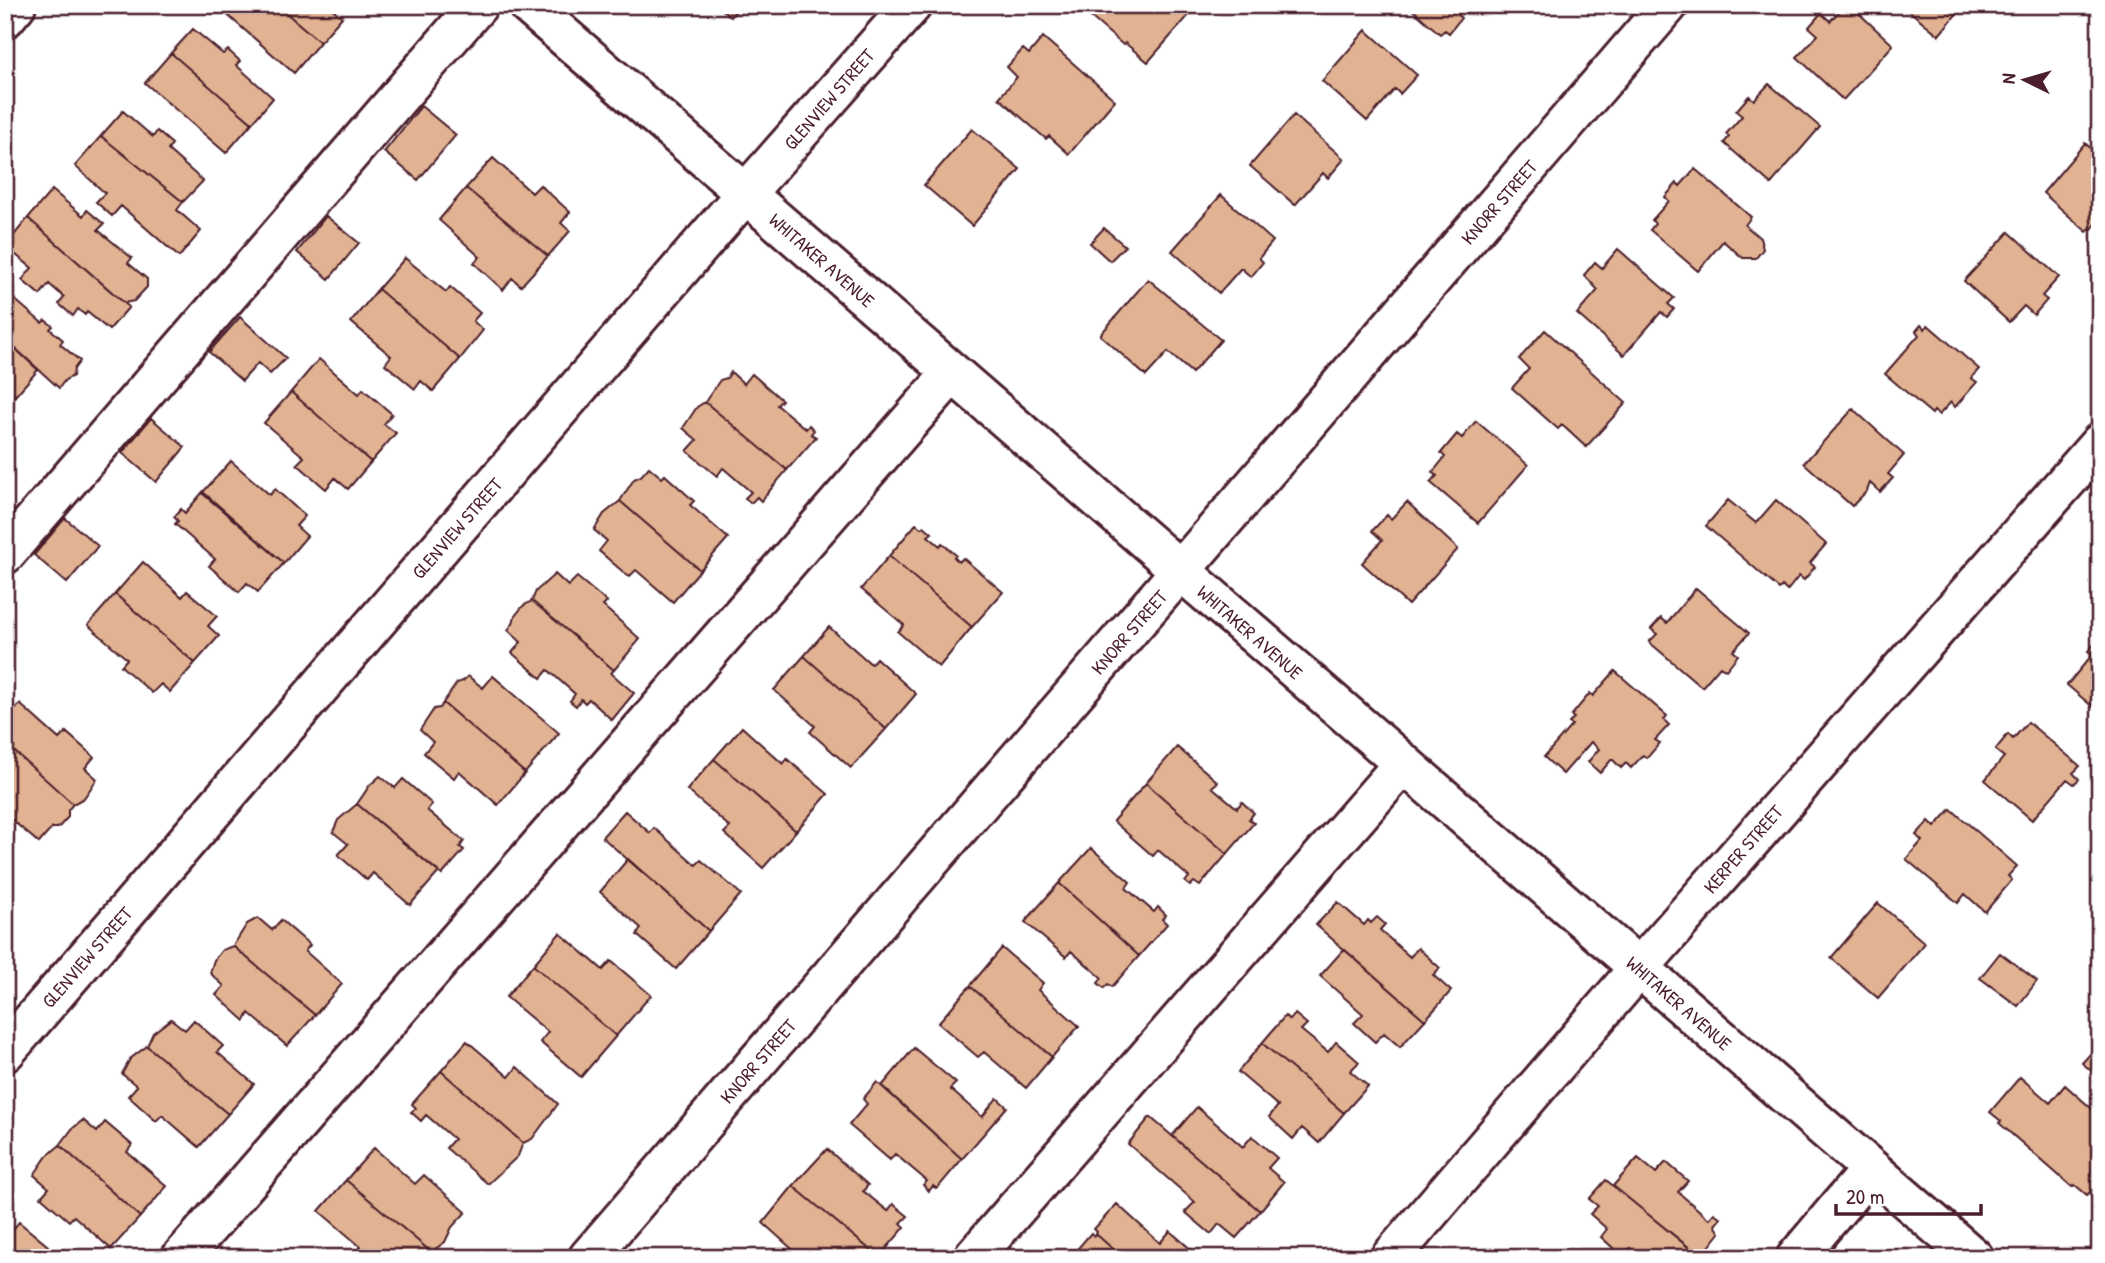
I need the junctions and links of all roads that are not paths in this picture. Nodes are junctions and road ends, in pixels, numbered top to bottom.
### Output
1 (16, 5) edge
2 (478, 5) edge
3 (527, 5) edge
4 (912, 5) edge
5 (1668, 5) edge
6 (5, 18) edge
7 (745, 194) junction
8 (952, 373) junction
9 (2100, 443) edge
10 (5, 554) edge
11 (1181, 572) junction
12 (1403, 764) junction
13 (1639, 968) junction
14 (5, 1052) edge
15 (1871, 1169) junction
16 (181, 1258) edge
17 (588, 1258) edge
18 (973, 1258) edge
19 (1390, 1258) edge
20 (1796, 1258) edge
21 (1974, 1258) edge

1 - 6 street
2 - 10 street
3 - 7 street, WHITAKER AVENUE
4 - 7 street, GLENVIEW STREET
5 - 11 street, KNORR STREET
7 - 8 street, WHITAKER AVENUE
7 - 14 street, GLENVIEW STREET
8 - 11 street, WHITAKER AVENUE
8 - 16 street
9 - 13 street, KERPER STREET
11 - 12 street, WHITAKER AVENUE
11 - 17 street, KNORR STREET
12 - 13 street, WHITAKER AVENUE
12 - 18 street
13 - 15 street, WHITAKER AVENUE
13 - 19 street, KERPER STREET
15 - 20 street
15 - 21 street, WHITAKER AVENUE

